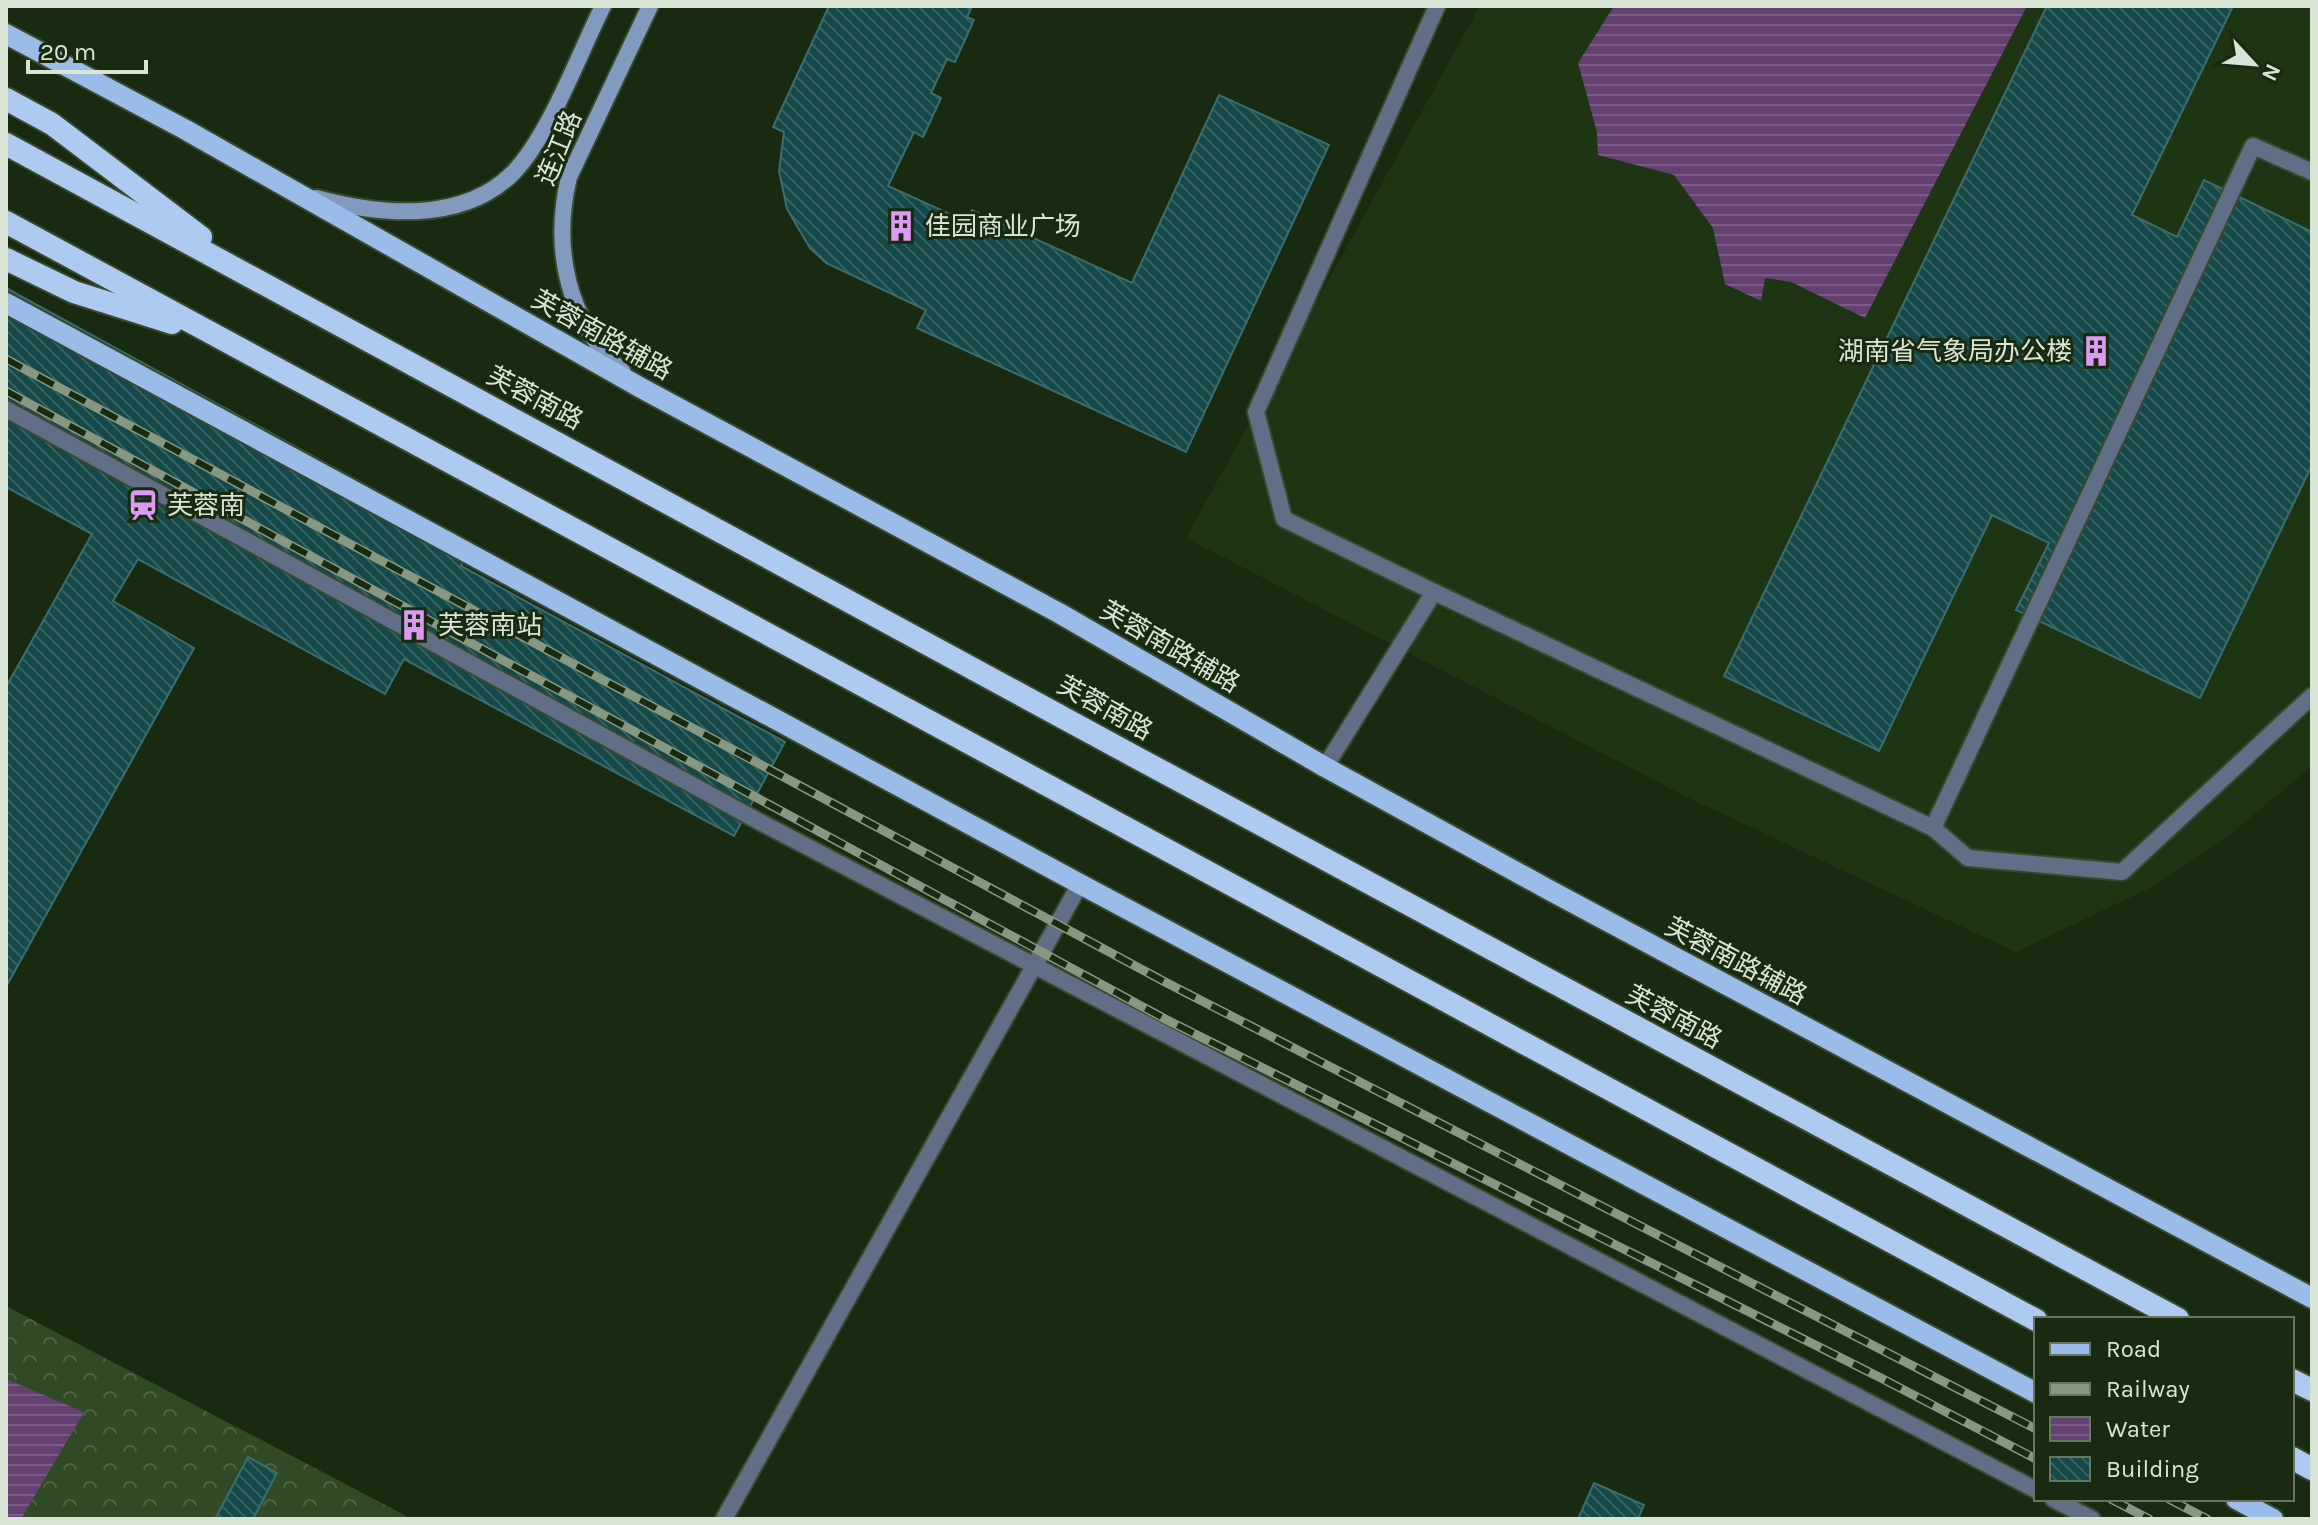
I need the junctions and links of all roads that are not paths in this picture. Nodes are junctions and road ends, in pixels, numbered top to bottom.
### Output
1 (603, 6) edge
2 (650, 6) edge
3 (1437, 6) edge
4 (6, 34) edge
5 (6, 99) edge
6 (6, 144) edge
7 (2312, 172) edge
8 (299, 194) junction
9 (6, 222) edge
10 (6, 259) edge
11 (259, 281) junction
12 (6, 303) edge
13 (225, 340) junction
14 (643, 389) junction
15 (6, 409) edge
16 (1434, 592) junction
17 (2312, 696) edge
18 (1325, 767) junction
19 (1933, 828) junction
20 (1080, 884) junction
21 (1034, 967) junction
22 (2312, 1298) edge
23 (2174, 1317) edge
24 (2034, 1319) edge
25 (2294, 1381) edge
26 (2312, 1390) edge
27 (2034, 1392) edge
28 (2294, 1459) edge
29 (2312, 1469) edge
30 (2034, 1489) edge
31 (2057, 1501) edge
32 (2240, 1501) edge
33 (724, 1519) edge
34 (2092, 1519) edge
35 (2273, 1519) edge

1 - 8 main road, 连江路
2 - 14 main road, 连江路
3 - 16 street
4 - 8 main road, 芙蓉南路辅路
5 - 11 highway
6 - 11 highway, 芙蓉南路
7 - 19 street
8 - 14 main road, 芙蓉南路辅路
9 - 13 highway
10 - 13 highway
11 - 23 highway, 芙蓉南路
12 - 20 main road
13 - 24 highway
14 - 18 main road, 芙蓉南路辅路
15 - 21 street
16 - 18 street
16 - 19 street
17 - 19 street
18 - 22 main road, 芙蓉南路辅路
20 - 21 street
20 - 27 main road
21 - 30 street
21 - 33 street
25 - 26 highway
28 - 29 highway
31 - 34 street
32 - 35 main road

